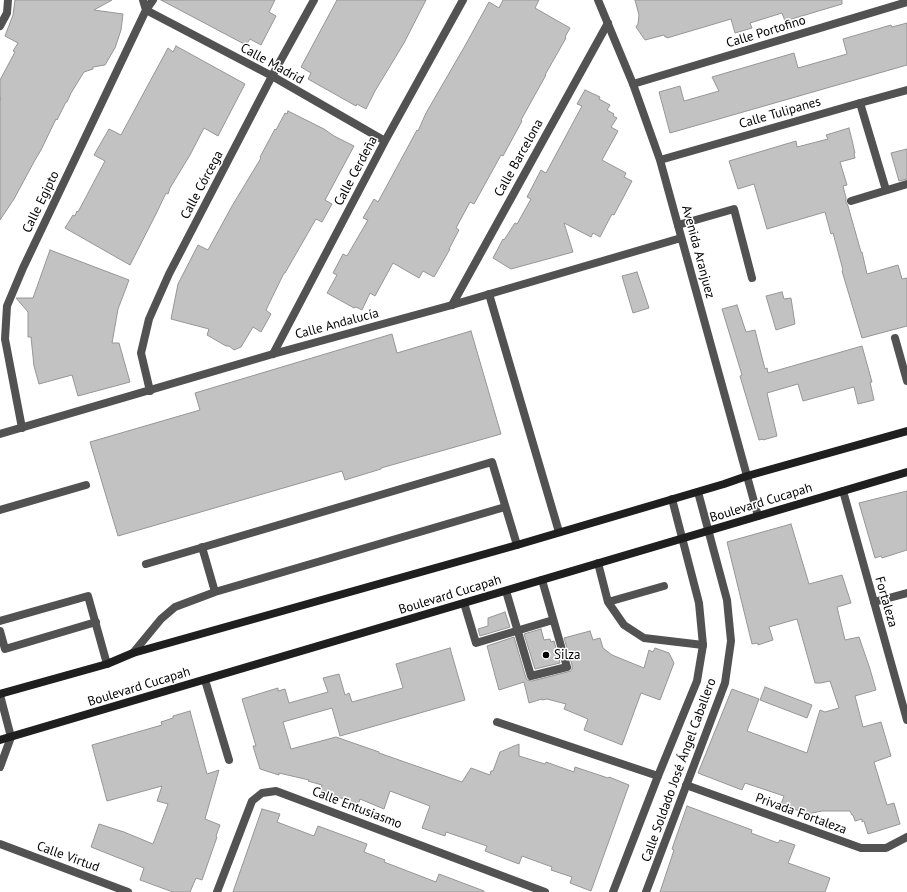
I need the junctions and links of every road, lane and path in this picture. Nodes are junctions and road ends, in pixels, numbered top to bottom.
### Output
1 (8, 0) edge
2 (143, 0) edge
3 (153, 0) edge
4 (314, 0) edge
5 (463, 0) edge
6 (598, 0) edge
7 (907, 2) edge
8 (146, 10) junction
9 (608, 23) junction
10 (0, 26) edge
11 (272, 76) junction
12 (633, 84) junction
13 (907, 90) edge
14 (860, 103) junction
15 (385, 141) junction
16 (660, 160) junction
17 (907, 184) edge
18 (886, 190) junction
19 (851, 201) dead end
20 (678, 225) junction
21 (681, 238) junction
22 (752, 278) dead end
23 (489, 294) junction
24 (452, 305) junction
25 (895, 338) dead end
26 (273, 354) junction
27 (907, 381) edge
28 (150, 390) junction
29 (22, 428) junction
30 (907, 432) edge
31 (0, 434) edge
32 (907, 472) edge
33 (747, 476) junction
34 (86, 484) dead end
35 (842, 491) junction
36 (698, 492) junction
37 (672, 499) junction
38 (505, 507) junction
39 (0, 510) edge
40 (758, 516) junction
41 (708, 531) junction
42 (559, 532) junction
43 (683, 538) junction
44 (517, 545) junction
45 (202, 547) junction
46 (146, 564) dead end
47 (598, 564) junction
48 (542, 580) junction
49 (664, 586) dead end
50 (506, 590) junction
51 (215, 592) junction
52 (907, 593) edge
53 (608, 602) junction
54 (874, 602) junction
55 (464, 603) junction
56 (553, 620) junction
57 (0, 621) edge
58 (96, 622) junction
59 (518, 630) junction
60 (0, 631) edge
61 (703, 645) junction
62 (133, 653) junction
63 (108, 664) junction
64 (206, 680) junction
65 (0, 695) edge
66 (907, 720) edge
67 (497, 722) dead end
68 (12, 737) junction
69 (0, 740) edge
70 (229, 760) dead end
71 (0, 767) edge
72 (658, 776) junction
73 (686, 785) junction
74 (907, 837) edge
75 (0, 844) edge
76 (128, 892) edge
77 (217, 892) edge
78 (545, 892) edge
79 (613, 892) edge
80 (646, 892) edge

1 - 10 street
2 - 8 street
3 - 8 street, Calle Egipto
4 - 11 street, Calle Córcega
5 - 15 street, Calle Cerdeña
6 - 9 street, Avenida Aranjuez
7 - 12 street, Calle Portofino
8 - 11 street, Calle Madrid
8 - 29 street, Calle Egipto
9 - 12 street, Avenida Aranjuez
9 - 24 street, Calle Barcelona
11 - 15 street, Calle Madrid
11 - 28 street, Calle Córcega
12 - 16 street, Avenida Aranjuez
13 - 14 street, Calle Tulipanes
14 - 16 street, Calle Tulipanes
14 - 18 street
15 - 26 street, Calle Cerdeña
16 - 20 street, Avenida Aranjuez
17 - 18 street
18 - 19 street
20 - 21 street, Avenida Aranjuez
20 - 22 street
21 - 23 street, Calle Andalucía
21 - 33 street, Avenida Aranjuez
23 - 24 street, Calle Andalucía
23 - 42 street
24 - 26 street, Calle Andalucía
25 - 27 street
26 - 28 street, Calle Andalucía
28 - 29 street, Calle Andalucía
29 - 31 street, Calle Andalucía
30 - 33 main road
32 - 35 main road, Boulevard Cucapah
33 - 36 main road
33 - 40 street, Avenida Aranjuez
34 - 39 street
35 - 40 main road, Boulevard Cucapah
35 - 54 street, Fortaleza
36 - 37 main road
36 - 41 street, Calle Soldado José Ángel Caballero
37 - 42 main road
37 - 43 street, Calle Soldado José Ángel Caballero
38 - 44 street
38 - 45 street
38 - 51 street
40 - 41 main road, Boulevard Cucapah
41 - 43 main road, Boulevard Cucapah
41 - 73 street, Calle Soldado José Ángel Caballero
42 - 44 main road
43 - 47 main road, Boulevard Cucapah
43 - 61 street, Calle Soldado José Ángel Caballero
44 - 62 main road
45 - 46 street
45 - 51 street
47 - 48 main road, Boulevard Cucapah
47 - 53 street
48 - 50 main road, Boulevard Cucapah
48 - 56 street
49 - 53 street
50 - 55 main road, Boulevard Cucapah
50 - 59 street
51 - 62 street
52 - 54 street
53 - 61 street
54 - 66 street, Fortaleza
55 - 59 street
55 - 64 main road, Boulevard Cucapah
56 - 59 street
56 - 59 street
57 - 58 street
58 - 60 street
58 - 63 street
61 - 72 street, Calle Soldado José Ángel Caballero
62 - 63 main road
63 - 65 main road
64 - 68 main road, Boulevard Cucapah
64 - 70 street
65 - 68 street
67 - 72 street
68 - 69 main road, Boulevard Cucapah
68 - 71 street
72 - 79 street, Calle Soldado José Ángel Caballero
73 - 74 street, Privada Fortaleza
73 - 80 street, Calle Soldado José Ángel Caballero
75 - 76 street, Calle Virtud
77 - 78 street, Calle Entusiasmo

